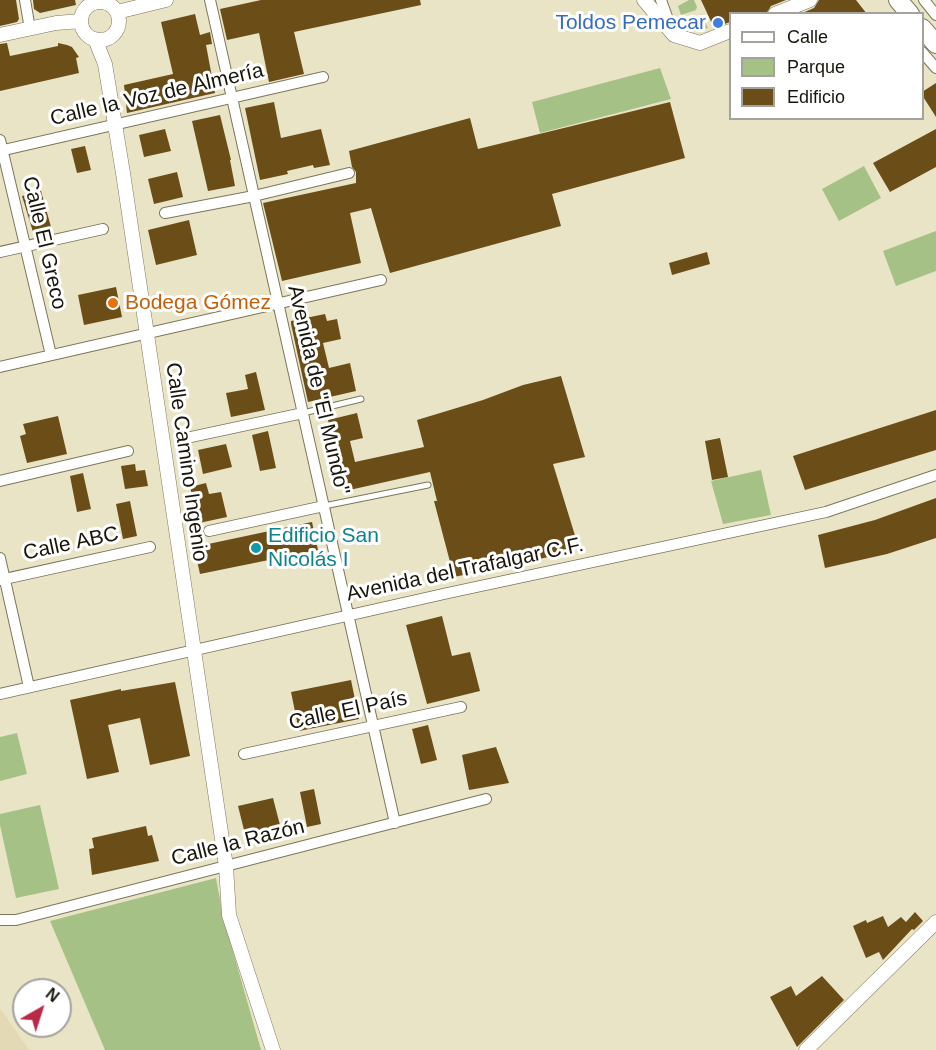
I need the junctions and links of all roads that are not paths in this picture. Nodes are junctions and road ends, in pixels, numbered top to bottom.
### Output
1 (25, 0) edge
2 (166, 0) edge
3 (210, 0) edge
4 (644, 0) edge
5 (661, 0) edge
6 (810, 0) edge
7 (924, 0) edge
8 (95, 2) edge
9 (117, 12) junction
10 (780, 12) edge
11 (936, 15) edge
12 (81, 21) junction
13 (30, 29) junction
14 (924, 30) edge
15 (729, 31) edge
16 (0, 35) edge
17 (674, 35) junction
18 (102, 39) junction
19 (936, 44) edge
20 (924, 54) edge
21 (936, 68) edge
22 (323, 77) dead end
23 (232, 99) junction
24 (115, 126) junction
25 (1, 147) edge
26 (349, 173) dead end
27 (254, 196) junction
28 (165, 213) dead end
29 (102, 229) dead end
30 (25, 246) junction
31 (0, 252) edge
32 (381, 280) dead end
33 (279, 303) junction
34 (146, 333) junction
35 (51, 355) junction
36 (0, 367) edge
37 (361, 399) dead end
38 (303, 412) junction
39 (191, 436) dead end
40 (128, 451) dead end
41 (936, 476) edge
42 (0, 481) edge
43 (428, 485) dead end
44 (324, 506) junction
45 (209, 531) dead end
46 (150, 548) dead end
47 (0, 558) edge
48 (2, 579) edge
49 (349, 616) junction
50 (193, 650) junction
51 (29, 687) junction
52 (0, 694) edge
53 (461, 707) dead end
54 (374, 726) junction
55 (244, 754) dead end
56 (486, 800) dead end
57 (395, 823) junction
58 (226, 867) junction
59 (0, 920) edge
60 (936, 922) edge
61 (273, 1050) edge
62 (806, 1050) edge

1 - 13 street
2 - 9 street
3 - 23 street, Avenida de "El Mundo"
4 - 17 street
5 - 17 street
6 - 10 street
7 - 11 street
8 - 9 street
8 - 12 street
9 - 18 street
12 - 13 street
12 - 18 street
13 - 16 street
14 - 19 highway
15 - 17 street
18 - 24 street, Calle Camino Ingenio
20 - 21 street
22 - 23 street, Calle la Voz de Almería
23 - 24 street, Calle la Voz de Almería
23 - 27 street, Avenida de "El Mundo"
24 - 25 street, Calle la Voz de Almería
24 - 34 street, Calle Camino Ingenio
25 - 30 street, Calle El Greco
26 - 27 street
27 - 28 street
27 - 33 street, Avenida de "El Mundo"
29 - 30 street
30 - 31 street
30 - 35 street, Calle El Greco
32 - 33 street
33 - 34 street
33 - 38 street, Avenida de "El Mundo"
34 - 35 street
34 - 50 street, Calle Camino Ingenio
35 - 36 street
37 - 38 lane
38 - 39 street
38 - 44 street, Avenida de "El Mundo"
40 - 42 street
41 - 49 street, Avenida del Trafalgar C.F.
43 - 44 lane
44 - 45 street
44 - 49 street, Avenida de "El Mundo"
46 - 48 street, Calle ABC
47 - 48 street
48 - 51 street
49 - 50 street, Avenida del Trafalgar C.F.
49 - 54 street, Avenida de "El Mundo"
50 - 51 street, Avenida del Trafalgar C.F.
50 - 58 street, Calle Camino Ingenio
51 - 52 street, Avenida del Trafalgar C.F.
53 - 54 street, Calle El País
54 - 55 street, Calle El País
54 - 57 street, Avenida de "El Mundo"
56 - 57 street, Calle la Razón
57 - 58 street, Calle la Razón
58 - 59 street, Calle la Razón
58 - 61 street, Calle Camino Ingenio
60 - 62 street

